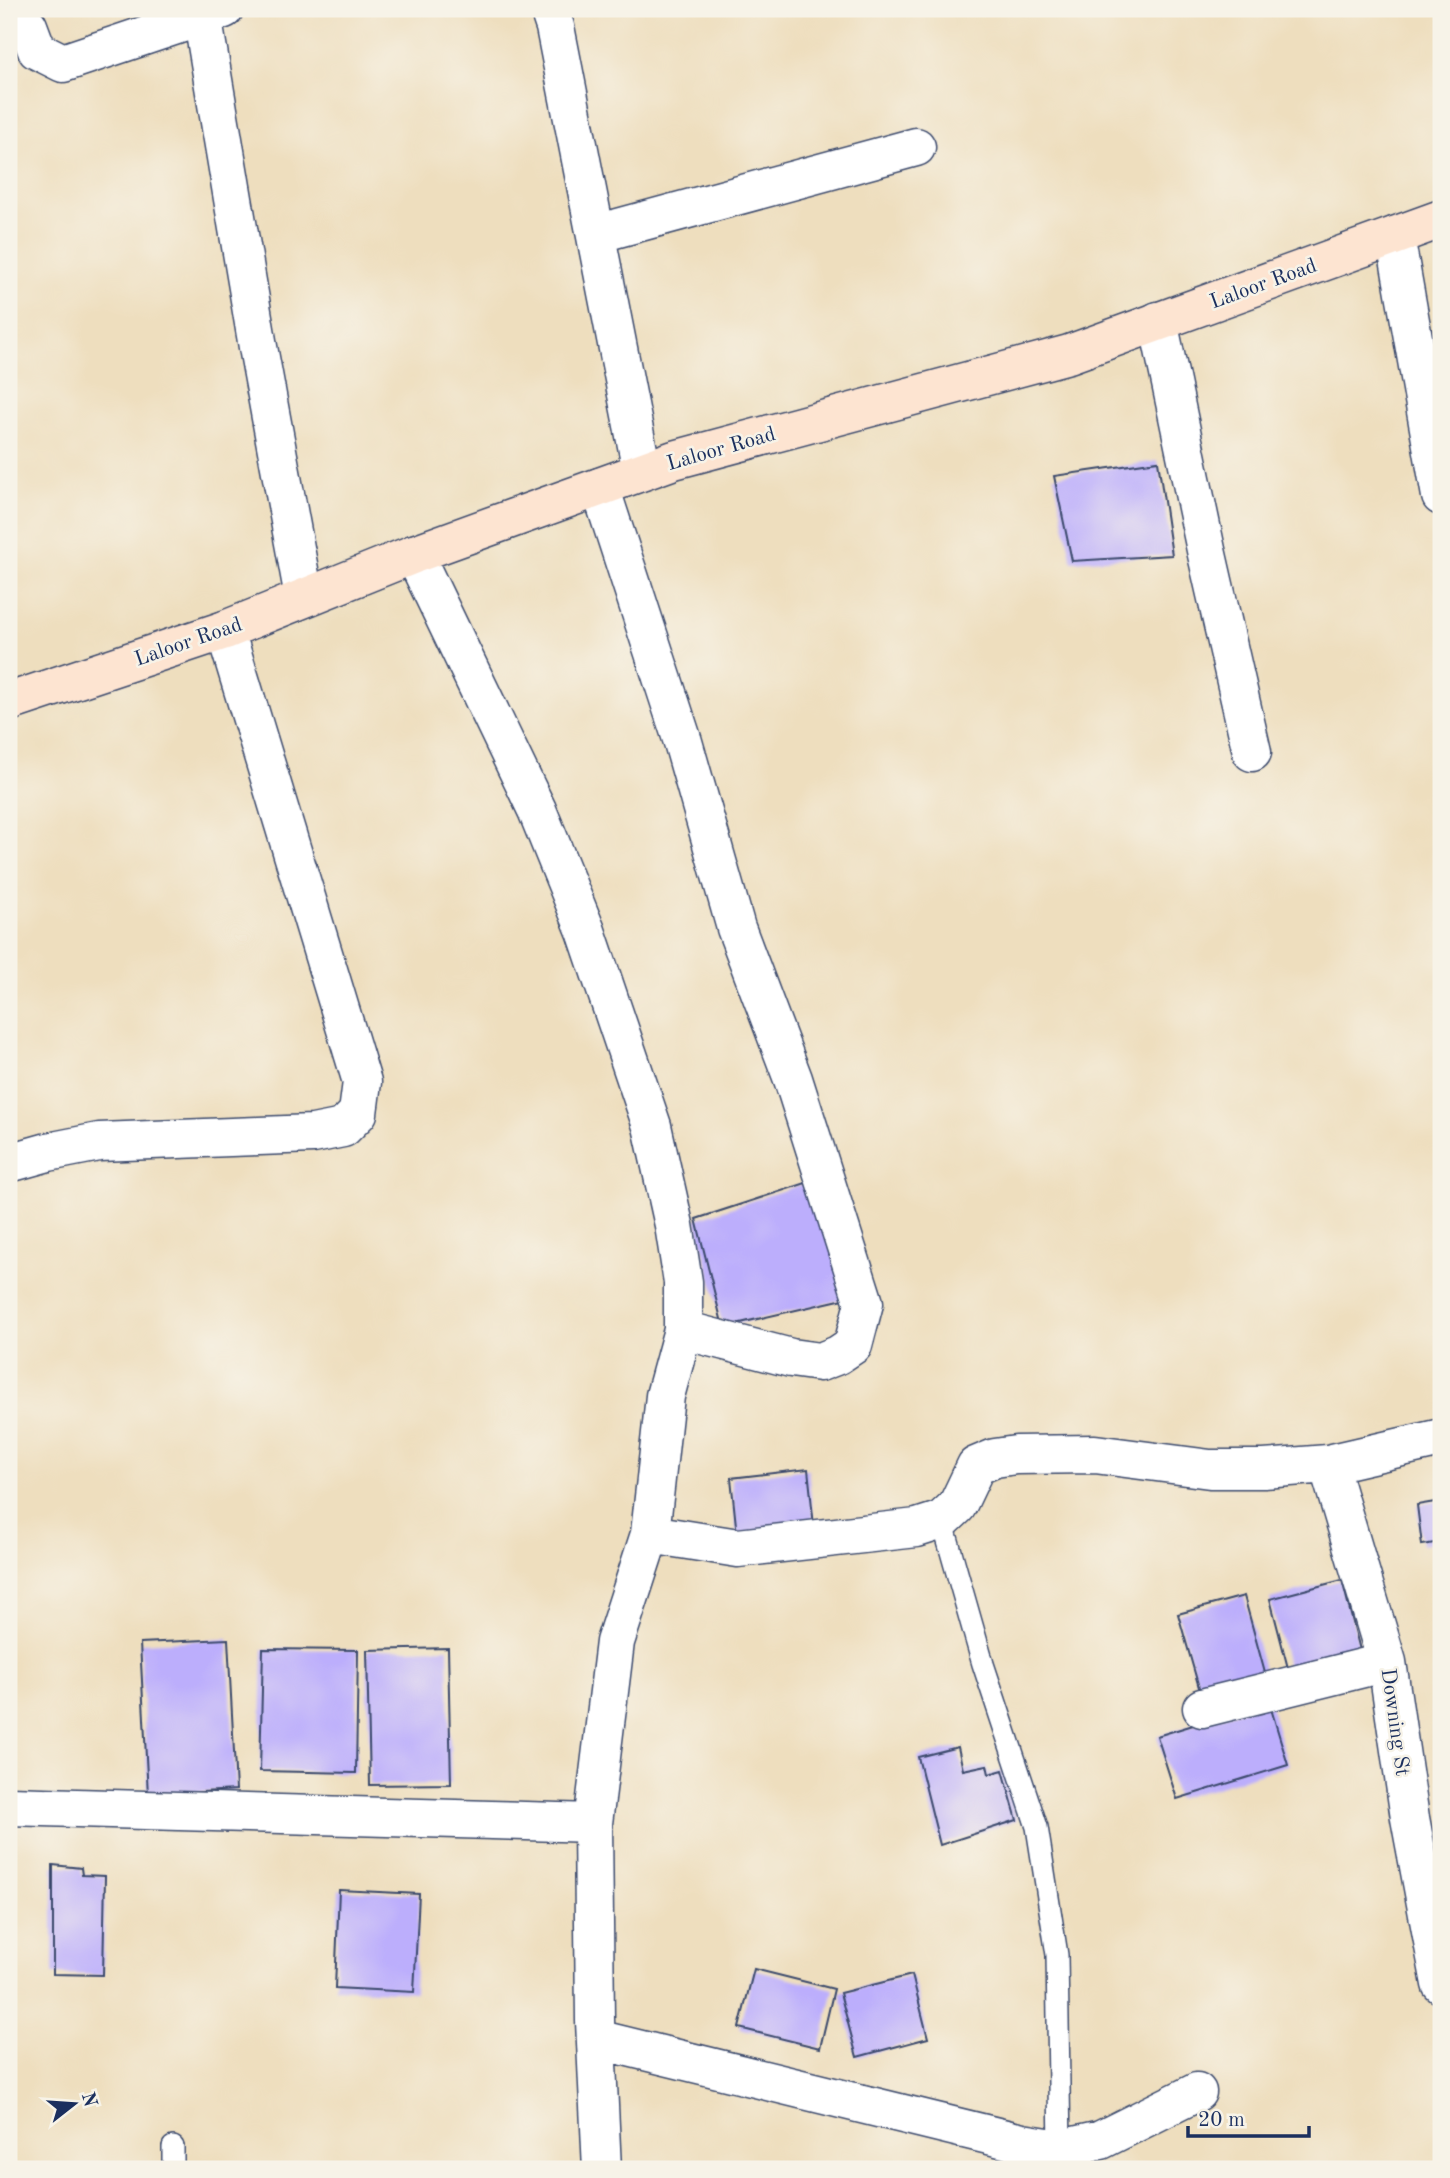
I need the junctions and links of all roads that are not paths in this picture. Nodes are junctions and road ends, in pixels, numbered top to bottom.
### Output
1 (550, 9) edge
2 (209, 11) edge
3 (9, 13) edge
4 (916, 147) dead end
5 (1441, 219) edge
6 (596, 234) junction
7 (1395, 236) junction
8 (1158, 321) junction
9 (642, 471) junction
10 (600, 487) junction
11 (1441, 496) edge
12 (414, 554) junction
13 (304, 597) junction
14 (225, 630) junction
15 (9, 702) edge
16 (1252, 752) dead end
17 (9, 1163) edge
18 (683, 1330) junction
19 (1441, 1438) edge
20 (1328, 1464) junction
21 (942, 1520) junction
22 (650, 1534) junction
23 (1387, 1662) junction
24 (1202, 1708) dead end
25 (9, 1806) edge
26 (593, 1823) junction
27 (1441, 1984) edge
28 (596, 2039) junction
29 (1197, 2092) dead end
30 (173, 2147) dead end
31 (1060, 2150) junction
32 (173, 2169) edge
33 (602, 2169) edge

1 - 6 street
2 - 3 street
2 - 13 street
4 - 6 street
5 - 7 street, Laloor Road
6 - 9 street
7 - 8 street, Laloor Road
7 - 11 street
8 - 9 street, Laloor Road
8 - 16 street
9 - 10 street, Laloor Road
10 - 12 street, Laloor Road
10 - 18 street
12 - 13 street, Laloor Road
12 - 18 street
13 - 14 street, Laloor Road
14 - 15 street, Laloor Road
14 - 17 street
18 - 22 street
19 - 20 street
20 - 21 street
20 - 23 street, Downing St
21 - 22 street
21 - 31 lane
22 - 26 street
23 - 24 street
23 - 27 street, Downing St
25 - 26 street
26 - 28 street
28 - 31 street
28 - 33 street
29 - 31 street
30 - 32 lane

